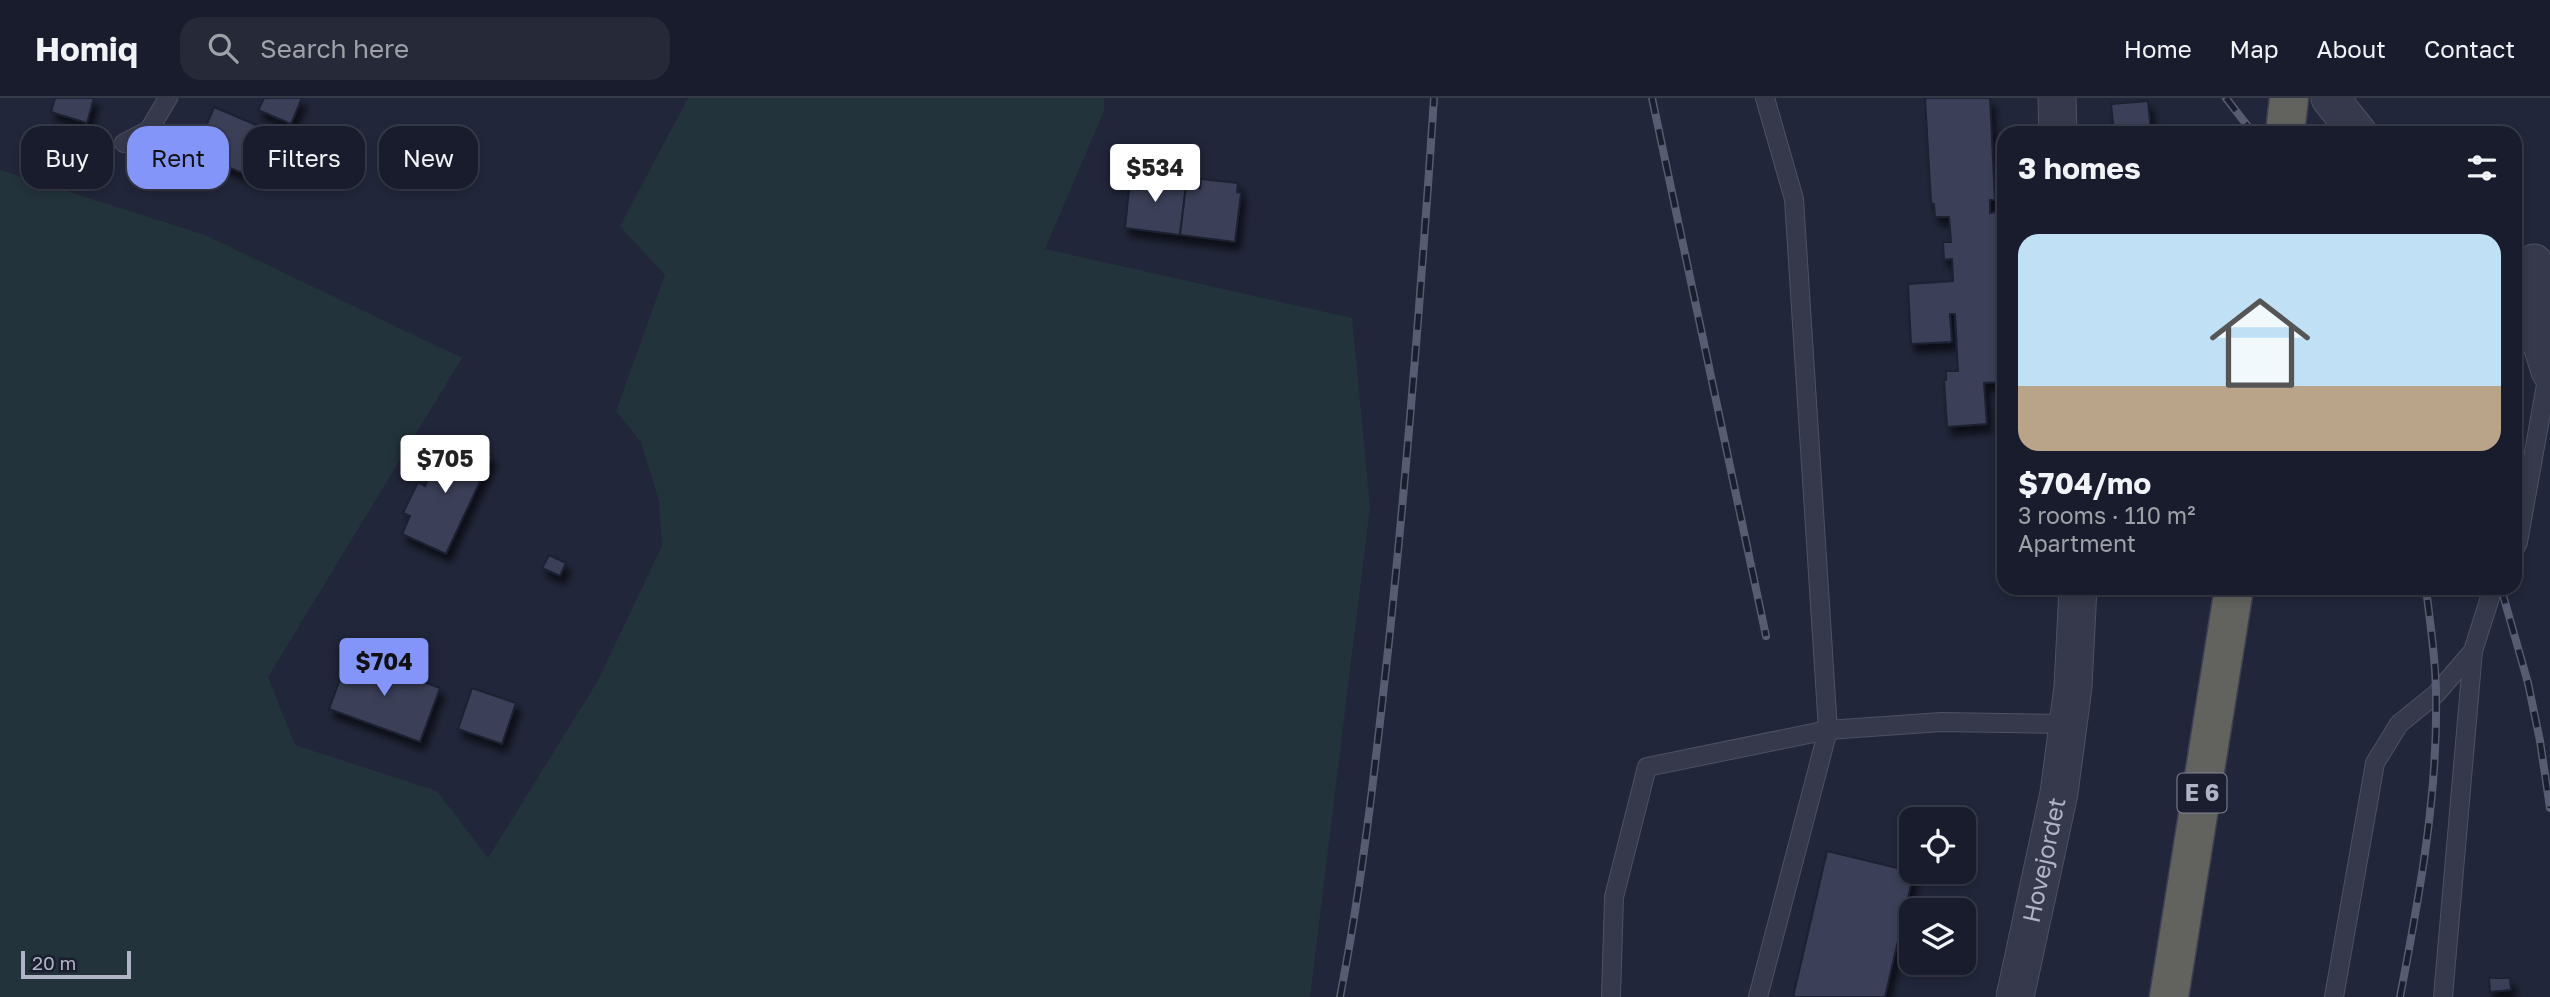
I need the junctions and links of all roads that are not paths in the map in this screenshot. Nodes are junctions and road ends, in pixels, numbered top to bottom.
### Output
1 (167, 98) edge
2 (1765, 98) edge
3 (2057, 98) edge
4 (2289, 98) edge
5 (2330, 98) edge
6 (2058, 126) edge
7 (2286, 126) edge
8 (2352, 126) edge
9 (124, 143) dead end
10 (2537, 256) edge
11 (2550, 370) edge
12 (2522, 520) edge
13 (2078, 595) edge
14 (2233, 595) edge
15 (2491, 595) edge
16 (2473, 651) junction
17 (2068, 724) junction
18 (1828, 730) junction
19 (1611, 997) edge
20 (1758, 997) edge
21 (2015, 997) edge
22 (2169, 997) edge
23 (2334, 997) edge
24 (2443, 997) edge

1 - 9 lane
2 - 18 lane
3 - 6 street
4 - 7 highway
5 - 8 street
10 - 11 street
11 - 12 lane
13 - 17 street, Hovejordet
14 - 22 highway, E 6
15 - 16 lane
16 - 23 lane
16 - 24 lane
17 - 18 lane
17 - 21 street, Hovejordet
18 - 19 lane
18 - 20 lane

